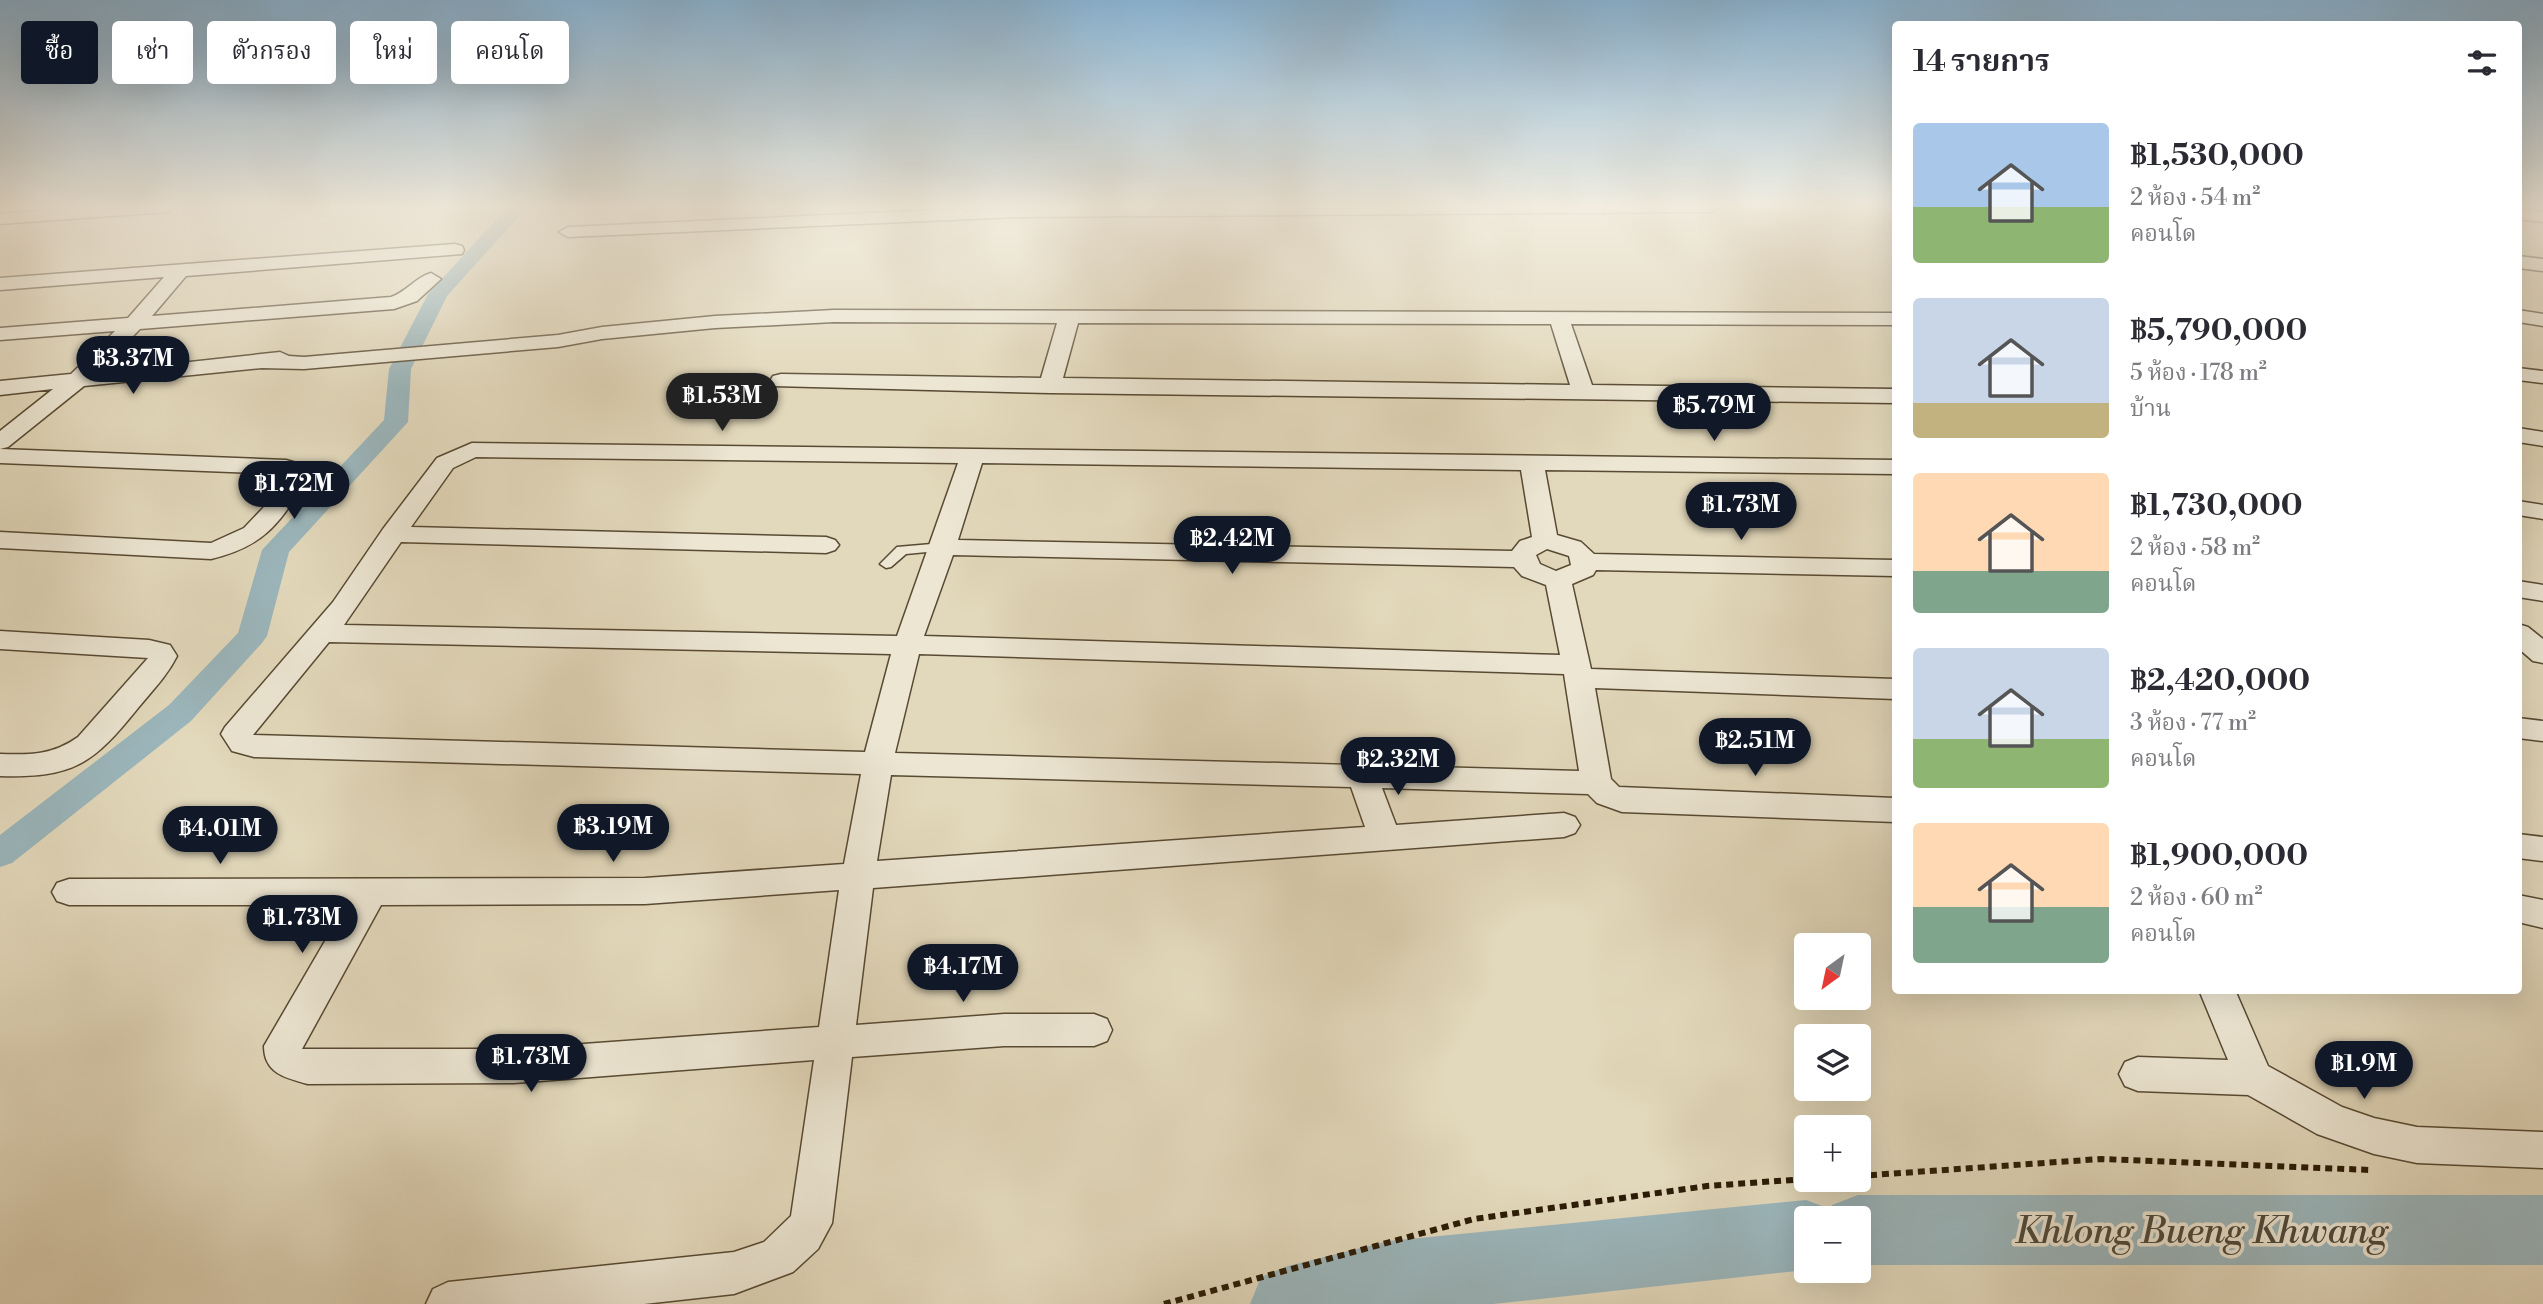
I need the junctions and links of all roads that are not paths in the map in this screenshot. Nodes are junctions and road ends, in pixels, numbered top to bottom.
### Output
1 (221, 268) edge
2 (180, 271) junction
3 (431, 279) dead end
4 (0, 284) edge
5 (1069, 317) junction
6 (2522, 317) edge
7 (1559, 318) junction
8 (1892, 319) edge
9 (2543, 320) edge
10 (134, 324) junction
11 (0, 334) edge
12 (2522, 374) edge
13 (2543, 377) edge
14 (78, 380) junction
15 (781, 382) dead end
16 (1050, 386) junction
17 (0, 388) edge
18 (1583, 391) junction
19 (1892, 396) edge
20 (2522, 436) edge
21 (2543, 439) edge
22 (0, 442) edge
23 (0, 456) edge
24 (972, 456) junction
25 (1532, 463) junction
26 (1892, 467) edge
27 (2522, 509) edge
28 (2543, 512) edge
29 (393, 534) junction
30 (0, 540) edge
31 (1545, 541) junction
32 (826, 545) dead end
33 (943, 547) junction
34 (1521, 559) junction
35 (1585, 562) junction
36 (886, 564) dead end
37 (1892, 568) edge
38 (1558, 579) junction
39 (2522, 590) edge
40 (2543, 593) edge
41 (323, 633) junction
42 (2522, 636) edge
43 (0, 640) edge
44 (907, 645) junction
45 (2543, 654) edge
46 (1578, 672) junction
47 (1892, 689) edge
48 (2522, 728) edge
49 (2543, 731) edge
50 (878, 762) junction
51 (0, 765) edge
52 (1362, 776) junction
53 (1596, 783) junction
54 (1892, 810) edge
55 (1564, 825) dead end
56 (1385, 837) junction
57 (2522, 846) edge
58 (2543, 849) edge
59 (858, 876) junction
60 (69, 892) dead end
61 (370, 893) junction
62 (2522, 909) edge
63 (2543, 914) edge
64 (2219, 994) edge
65 (1094, 1030) dead end
66 (835, 1043) junction
67 (2138, 1074) dead end
68 (2254, 1078) junction
69 (2543, 1150) edge
70 (448, 1304) edge

1 - 2 street
2 - 4 street
2 - 10 street
3 - 10 street
5 - 7 street
5 - 14 street
5 - 16 street
6 - 9 street
7 - 8 street
7 - 18 street
10 - 11 street
10 - 14 street
12 - 13 street
14 - 17 street
14 - 22 street
15 - 16 street
16 - 18 street
18 - 19 street
20 - 21 street
23 - 30 street
24 - 25 street
24 - 29 street
24 - 33 street
25 - 26 street
25 - 31 street
27 - 28 street
29 - 32 street
29 - 41 street
31 - 34 street
31 - 35 street
33 - 34 street
33 - 36 lane
33 - 44 street
34 - 38 street
35 - 37 street
35 - 38 street
38 - 46 street
39 - 40 street
41 - 44 street
41 - 50 street
42 - 45 street
43 - 51 street
44 - 46 street
44 - 50 street
46 - 47 street
46 - 53 street
48 - 49 street
50 - 52 street
50 - 59 street
52 - 53 street
52 - 56 street
53 - 54 street
55 - 56 street
56 - 59 street
57 - 58 street
59 - 61 street
59 - 66 street
60 - 61 street
61 - 66 street
62 - 63 street
64 - 68 street
65 - 66 street
66 - 70 street
67 - 68 street
68 - 69 street

